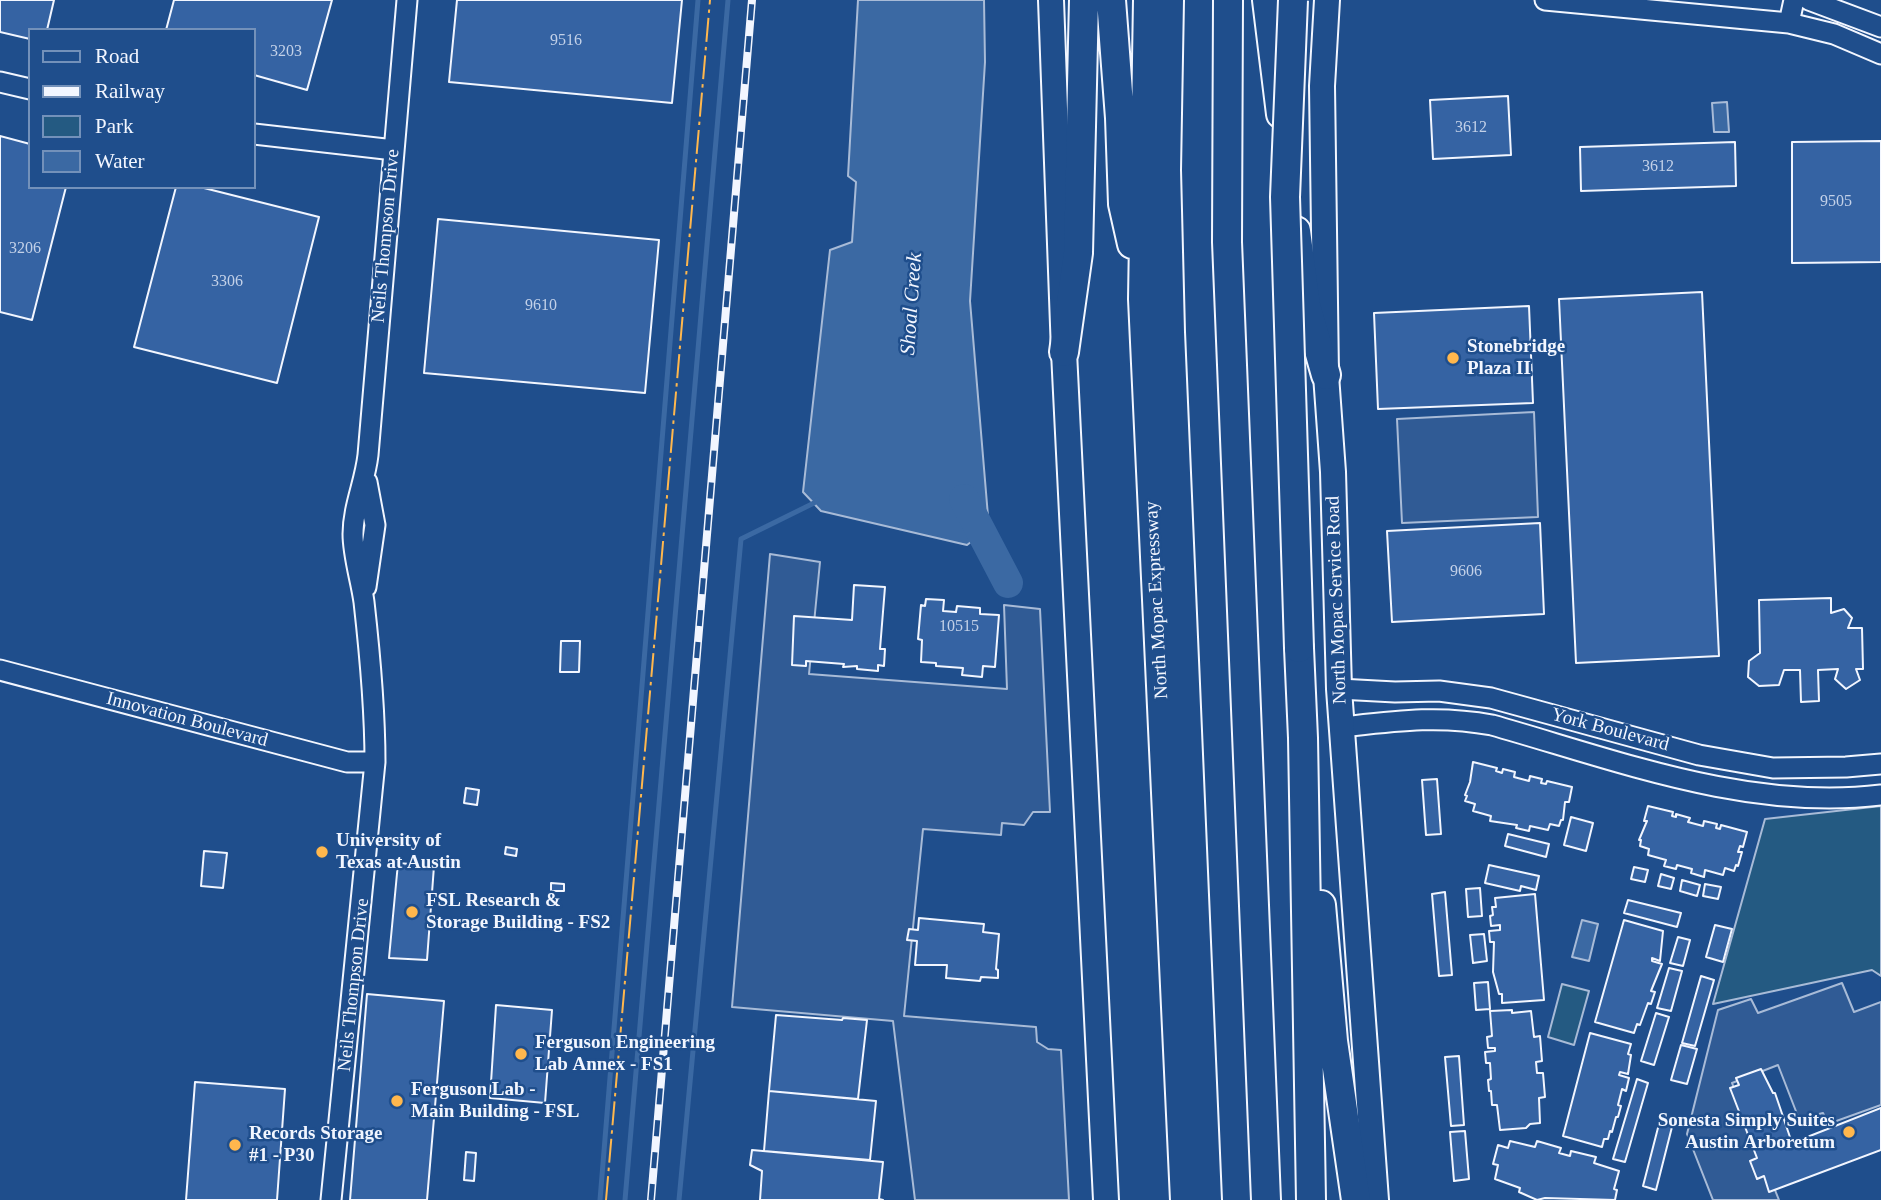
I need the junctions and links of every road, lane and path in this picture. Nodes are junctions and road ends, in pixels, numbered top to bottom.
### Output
1 (407, 0) edge
2 (1051, 0) edge
3 (1084, 0) edge
4 (1111, 0) edge
5 (1148, 0) edge
6 (1169, 0) edge
7 (1212, 0) edge
8 (1228, 0) edge
9 (1267, 0) edge
10 (1293, 0) edge
11 (1327, 0) edge
12 (1545, 0) edge
13 (1794, 0) edge
14 (1809, 0) edge
15 (1788, 23) junction
16 (1881, 27) edge
17 (1881, 54) edge
18 (0, 82) edge
19 (28, 89) edge
20 (256, 134) edge
21 (394, 150) junction
22 (1143, 299) junction
23 (1064, 352) junction
24 (1326, 375) junction
25 (0, 670) edge
26 (1339, 689) junction
27 (1343, 727) junction
28 (1629, 736) junction
29 (1303, 738) junction
30 (375, 762) junction
31 (1621, 762) junction
32 (1881, 764) edge
33 (1881, 795) edge
34 (331, 1200) edge
35 (1106, 1200) edge
36 (1185, 1200) edge
37 (1207, 1200) edge
38 (1249, 1200) edge
39 (1266, 1200) edge
40 (1311, 1200) edge
41 (1356, 1200) edge
42 (1376, 1200) edge

1 - 21 street, Neils Thompson Drive
2 - 23 main road
3 - 23 highway
4 - 22 highway
5 - 22 highway, North Mopac Expressway
6 - 37 highway
7 - 38 highway
8 - 39 highway
9 - 24 highway
10 - 29 highway, bridge
11 - 24 main road, North Mopac Service Road
12 - 15 street
13 - 15 street
14 - 16 street
15 - 17 street
18 - 19 street
20 - 21 street
21 - 30 street, Neils Thompson Drive
22 - 36 highway, North Mopac Expressway
23 - 35 main road
24 - 26 main road, North Mopac Service Road
25 - 30 street, Innovation Boulevard
26 - 27 main road, North Mopac Service Road
26 - 28 street, York Boulevard
27 - 31 street, York Boulevard
27 - 42 main road, North Mopac Service Road
28 - 31 street
28 - 32 street, York Boulevard
29 - 40 highway
29 - 41 highway
30 - 34 street, Neils Thompson Drive
31 - 33 street, York Boulevard

